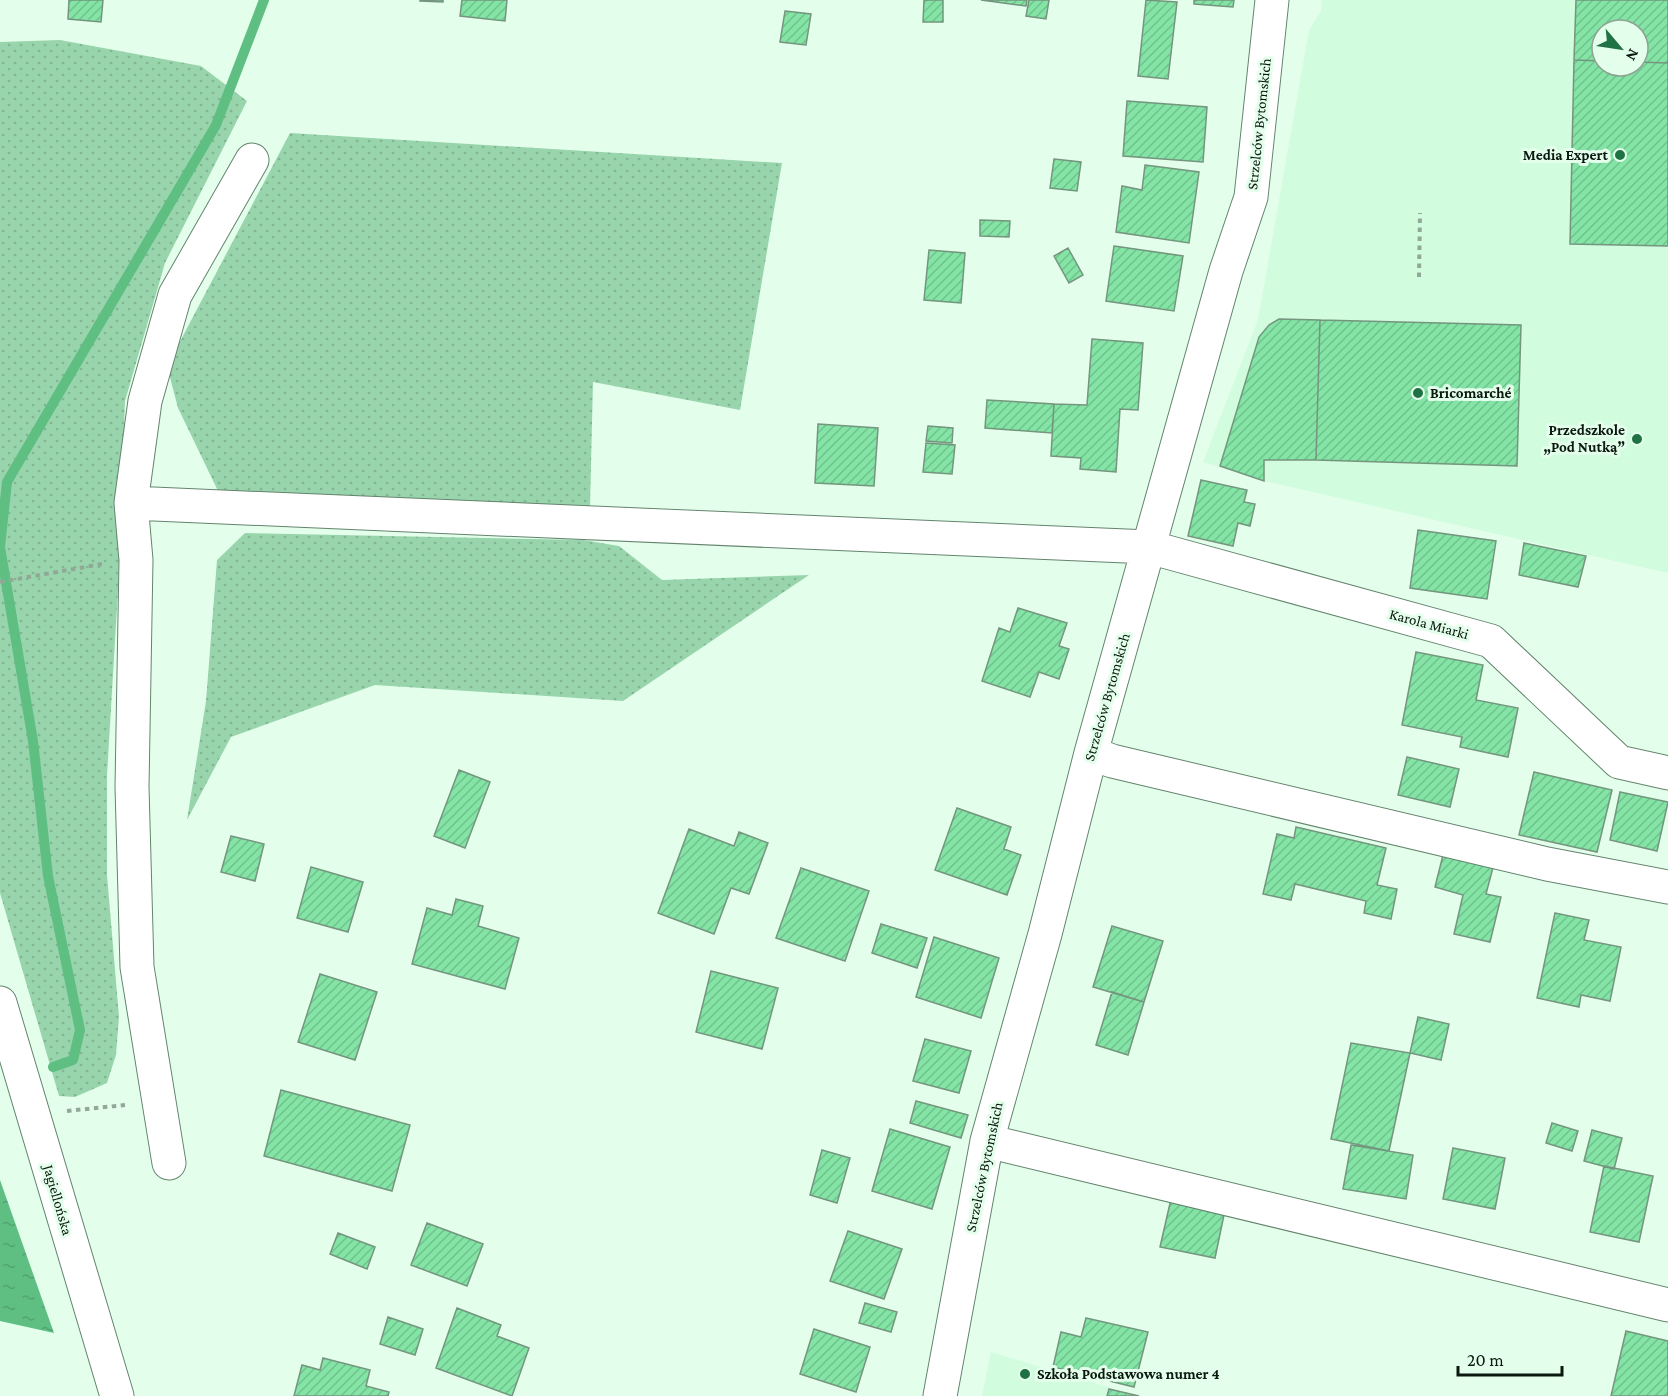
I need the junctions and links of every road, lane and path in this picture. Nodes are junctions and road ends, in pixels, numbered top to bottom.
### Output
1 (1272, 0) edge
2 (252, 160) dead end
3 (1420, 213) dead end
4 (1419, 277) dead end
5 (131, 503) junction
6 (1149, 547) junction
7 (72, 567) dead end
8 (0, 582) edge
9 (1091, 753) junction
10 (1668, 773) edge
11 (1668, 887) edge
12 (0, 1003) edge
13 (158, 1100) junction
14 (33, 1113) junction
15 (987, 1141) junction
16 (169, 1163) dead end
17 (1668, 1305) edge
18 (117, 1396) edge
19 (940, 1396) edge

1 - 6 street, Strzelców Bytomskich
2 - 5 street
3 - 4 path
5 - 6 street, Karola Miarki
5 - 13 street
6 - 9 street, Strzelców Bytomskich
6 - 10 street, Karola Miarki
7 - 8 path
9 - 11 street
9 - 15 street, Strzelców Bytomskich
12 - 14 street, Jagiellońska
13 - 14 path
13 - 16 street
14 - 18 street, Jagiellońska
15 - 17 street
15 - 19 street, Strzelców Bytomskich

